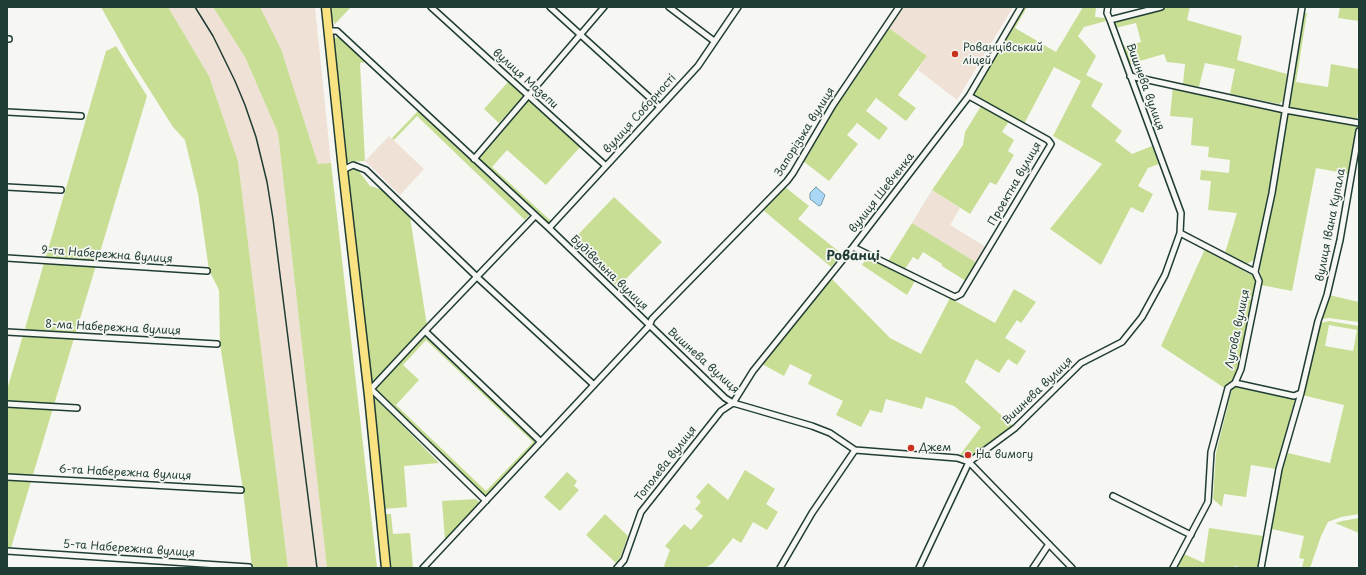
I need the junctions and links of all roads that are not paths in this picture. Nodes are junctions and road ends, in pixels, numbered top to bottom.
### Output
1 (326, 7) edge
2 (431, 7) edge
3 (550, 7) edge
4 (604, 7) edge
5 (669, 7) edge
6 (738, 7) edge
7 (899, 7) edge
8 (1021, 7) edge
9 (1108, 7) edge
10 (1161, 7) edge
11 (1302, 7) edge
12 (1110, 20) junction
13 (328, 31) junction
14 (579, 35) junction
15 (714, 41) junction
16 (1130, 76) junction
17 (528, 96) junction
18 (969, 96) junction
19 (660, 107) junction
20 (1285, 110) junction
21 (7, 112) edge
22 (81, 116) dead end
23 (1359, 123) edge
24 (1359, 131) edge
25 (474, 159) junction
26 (606, 166) junction
27 (342, 170) junction
28 (7, 187) edge
29 (61, 190) dead end
30 (535, 216) junction
31 (548, 228) junction
32 (1180, 233) junction
33 (853, 247) junction
34 (7, 258) edge
35 (206, 271) dead end
36 (1255, 272) junction
37 (477, 277) junction
38 (649, 326) junction
39 (425, 331) junction
40 (7, 332) edge
41 (217, 344) dead end
42 (1235, 383) junction
43 (594, 385) junction
44 (370, 393) junction
45 (1300, 393) junction
46 (733, 403) junction
47 (7, 404) edge
48 (77, 408) dead end
49 (541, 442) junction
50 (855, 450) junction
51 (969, 462) junction
52 (7, 477) edge
53 (241, 490) dead end
54 (1113, 496) dead end
55 (486, 501) junction
56 (1191, 535) junction
57 (1049, 544) junction
58 (7, 550) edge
59 (249, 567) edge
60 (386, 568) edge
61 (423, 568) edge
62 (617, 568) edge
63 (780, 568) edge
64 (919, 568) edge
65 (1033, 568) edge
66 (1072, 568) edge
67 (1173, 568) edge
68 (1261, 568) edge

1 - 13 main road
2 - 17 street, вулиця Мазепи
3 - 14 street
4 - 14 street
5 - 15 street
6 - 15 street, вулиця Соборності
7 - 38 street, Запорізька вулиця
8 - 18 street, вулиця Шевченка
9 - 12 street, Вишнева вулиця
10 - 12 street
11 - 20 street, Лугова вулиця
12 - 16 street, Вишнева вулиця
13 - 25 street, Будівельна вулиця
13 - 27 main road
14 - 17 street
14 - 19 street
15 - 19 street, вулиця Соборності
16 - 20 street
16 - 32 street, Вишнева вулиця
17 - 25 street
17 - 26 street, вулиця Мазепи
18 - 33 street, вулиця Шевченка
18 - 33 street, Проектна вулиця
19 - 26 street, вулиця Соборності
20 - 23 street
20 - 36 street, Лугова вулиця
21 - 22 street
24 - 45 street, вулиця Івана Купала
25 - 30 street, Будівельна вулиця
26 - 31 street, вулиця Соборності
27 - 37 street
27 - 44 main road
28 - 29 street
30 - 31 street, Будівельна вулиця
30 - 37 street
31 - 38 street, Будівельна вулиця
32 - 36 street
32 - 51 street, Вишнева вулиця
33 - 46 street, вулиця Шевченка
34 - 35 street, 9-та Набережна вулиця
36 - 42 street, Лугова вулиця
37 - 39 street
37 - 43 street
38 - 43 street, Будівельна вулиця
38 - 46 street, Вишнева вулиця
39 - 44 street
39 - 49 street
40 - 41 street, 8-ма Набережна вулиця
42 - 45 street
42 - 56 street, Лугова вулиця
43 - 49 street, Будівельна вулиця
44 - 55 street
44 - 60 main road
45 - 68 street
46 - 50 street, Вишнева вулиця
46 - 62 street, Тополева вулиця
47 - 48 street
49 - 55 street, Будівельна вулиця
50 - 51 street, Вишнева вулиця
50 - 63 street
51 - 57 street
51 - 64 street
52 - 53 street, 6-та Набережна вулиця
54 - 56 street
55 - 61 street, Будівельна вулиця
56 - 67 street, Лугова вулиця
57 - 65 street
57 - 66 street
58 - 59 street, 5-та Набережна вулиця

